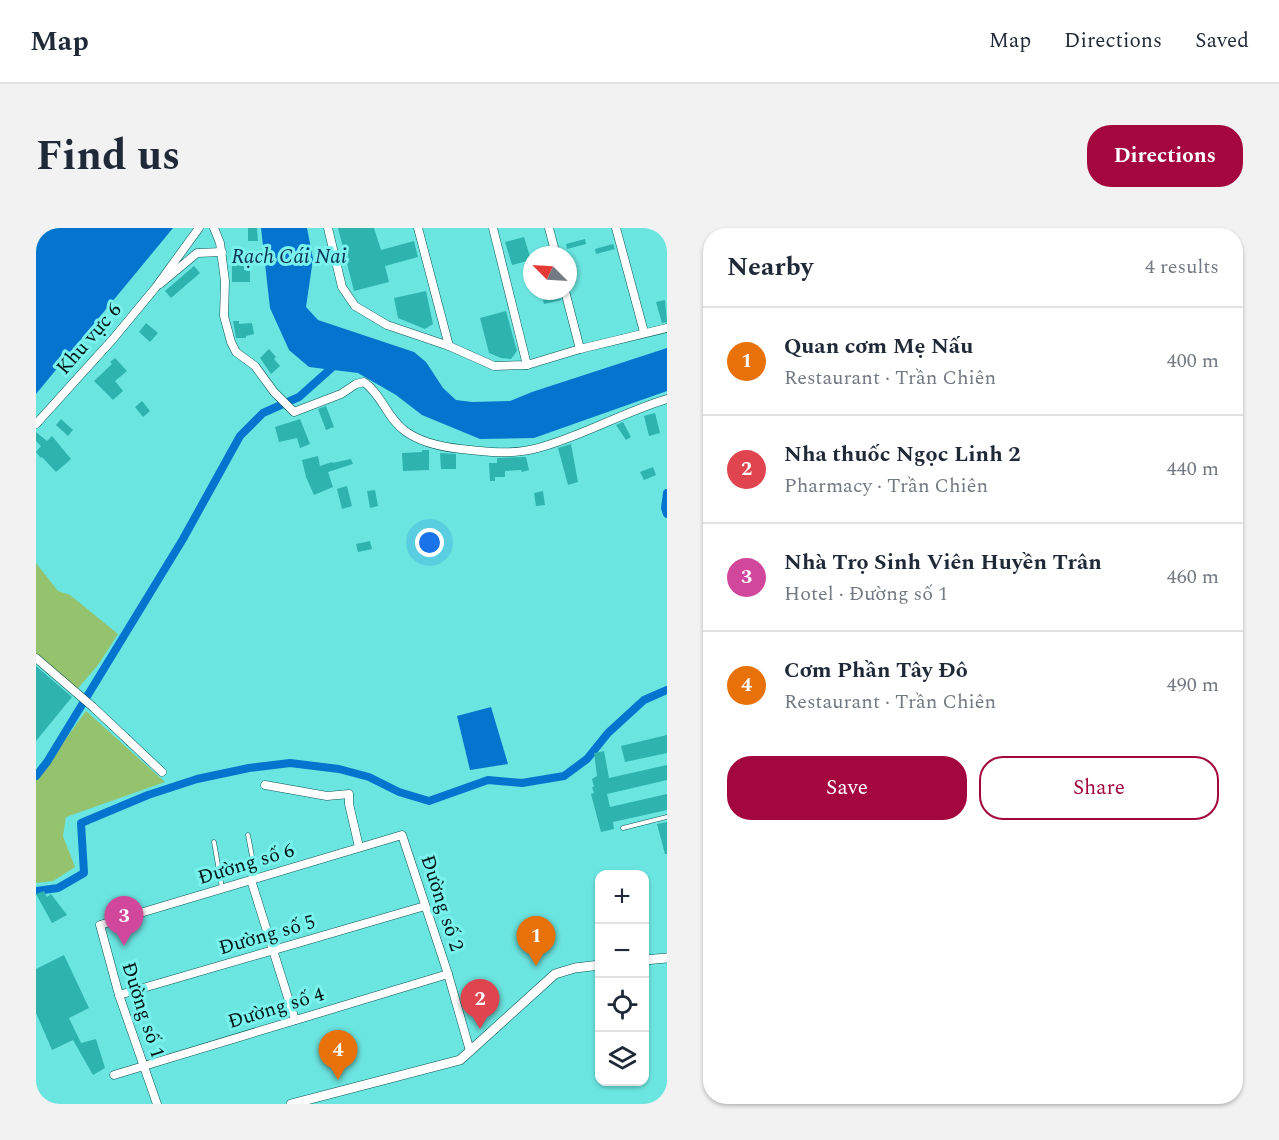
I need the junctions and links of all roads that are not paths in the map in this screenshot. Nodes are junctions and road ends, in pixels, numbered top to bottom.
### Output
1 (200, 228) edge
2 (214, 228) edge
3 (328, 228) edge
4 (418, 228) edge
5 (493, 228) edge
6 (549, 228) edge
7 (616, 228) edge
8 (554, 246) edge
9 (222, 252) junction
10 (156, 287) junction
11 (567, 300) edge
12 (667, 328) edge
13 (644, 332) junction
14 (449, 346) junction
15 (580, 349) junction
16 (527, 365) junction
17 (667, 399) edge
18 (36, 424) edge
19 (36, 658) edge
20 (162, 772) dead end
21 (265, 784) dead end
22 (667, 818) edge
23 (623, 828) dead end
24 (248, 835) dead end
25 (402, 835) joint
26 (214, 842) dead end
27 (359, 848) junction
28 (254, 879) junction
29 (222, 889) junction
30 (425, 906) junction
31 (100, 925) joint
32 (272, 951) junction
33 (667, 958) edge
34 (649, 960) edge
35 (595, 966) edge
36 (448, 975) junction
37 (119, 995) junction
38 (295, 1020) junction
39 (470, 1051) junction
40 (144, 1065) junction
41 (114, 1075) dead end
42 (157, 1104) edge
43 (291, 1104) edge

1 - 10 street, Khu vực 6
2 - 9 street
3 - 14 street
4 - 14 street
5 - 16 street
6 - 8 street
7 - 13 street
9 - 10 street
9 - 17 street
10 - 18 street, Khu vực 6
11 - 15 street
12 - 13 street
13 - 15 street
14 - 16 street
15 - 16 street
19 - 20 street
21 - 27 street
22 - 23 lane
24 - 28 lane
25 - 27 street, Đường số 6
25 - 30 street, Đường số 2
26 - 29 lane
27 - 28 street, Đường số 6
28 - 29 street, Đường số 6
28 - 32 street
29 - 31 street, Đường số 6
30 - 32 street, Đường số 5
30 - 36 street, Đường số 2
31 - 37 street, Đường số 1
32 - 37 street, Đường số 5
32 - 38 street
33 - 34 street
35 - 39 street
36 - 38 street, Đường số 4
36 - 39 street, Đường số 2
37 - 40 street, Đường số 1
38 - 40 street, Đường số 4
39 - 43 street
40 - 41 street, Đường số 4
40 - 42 street, Đường số 1

